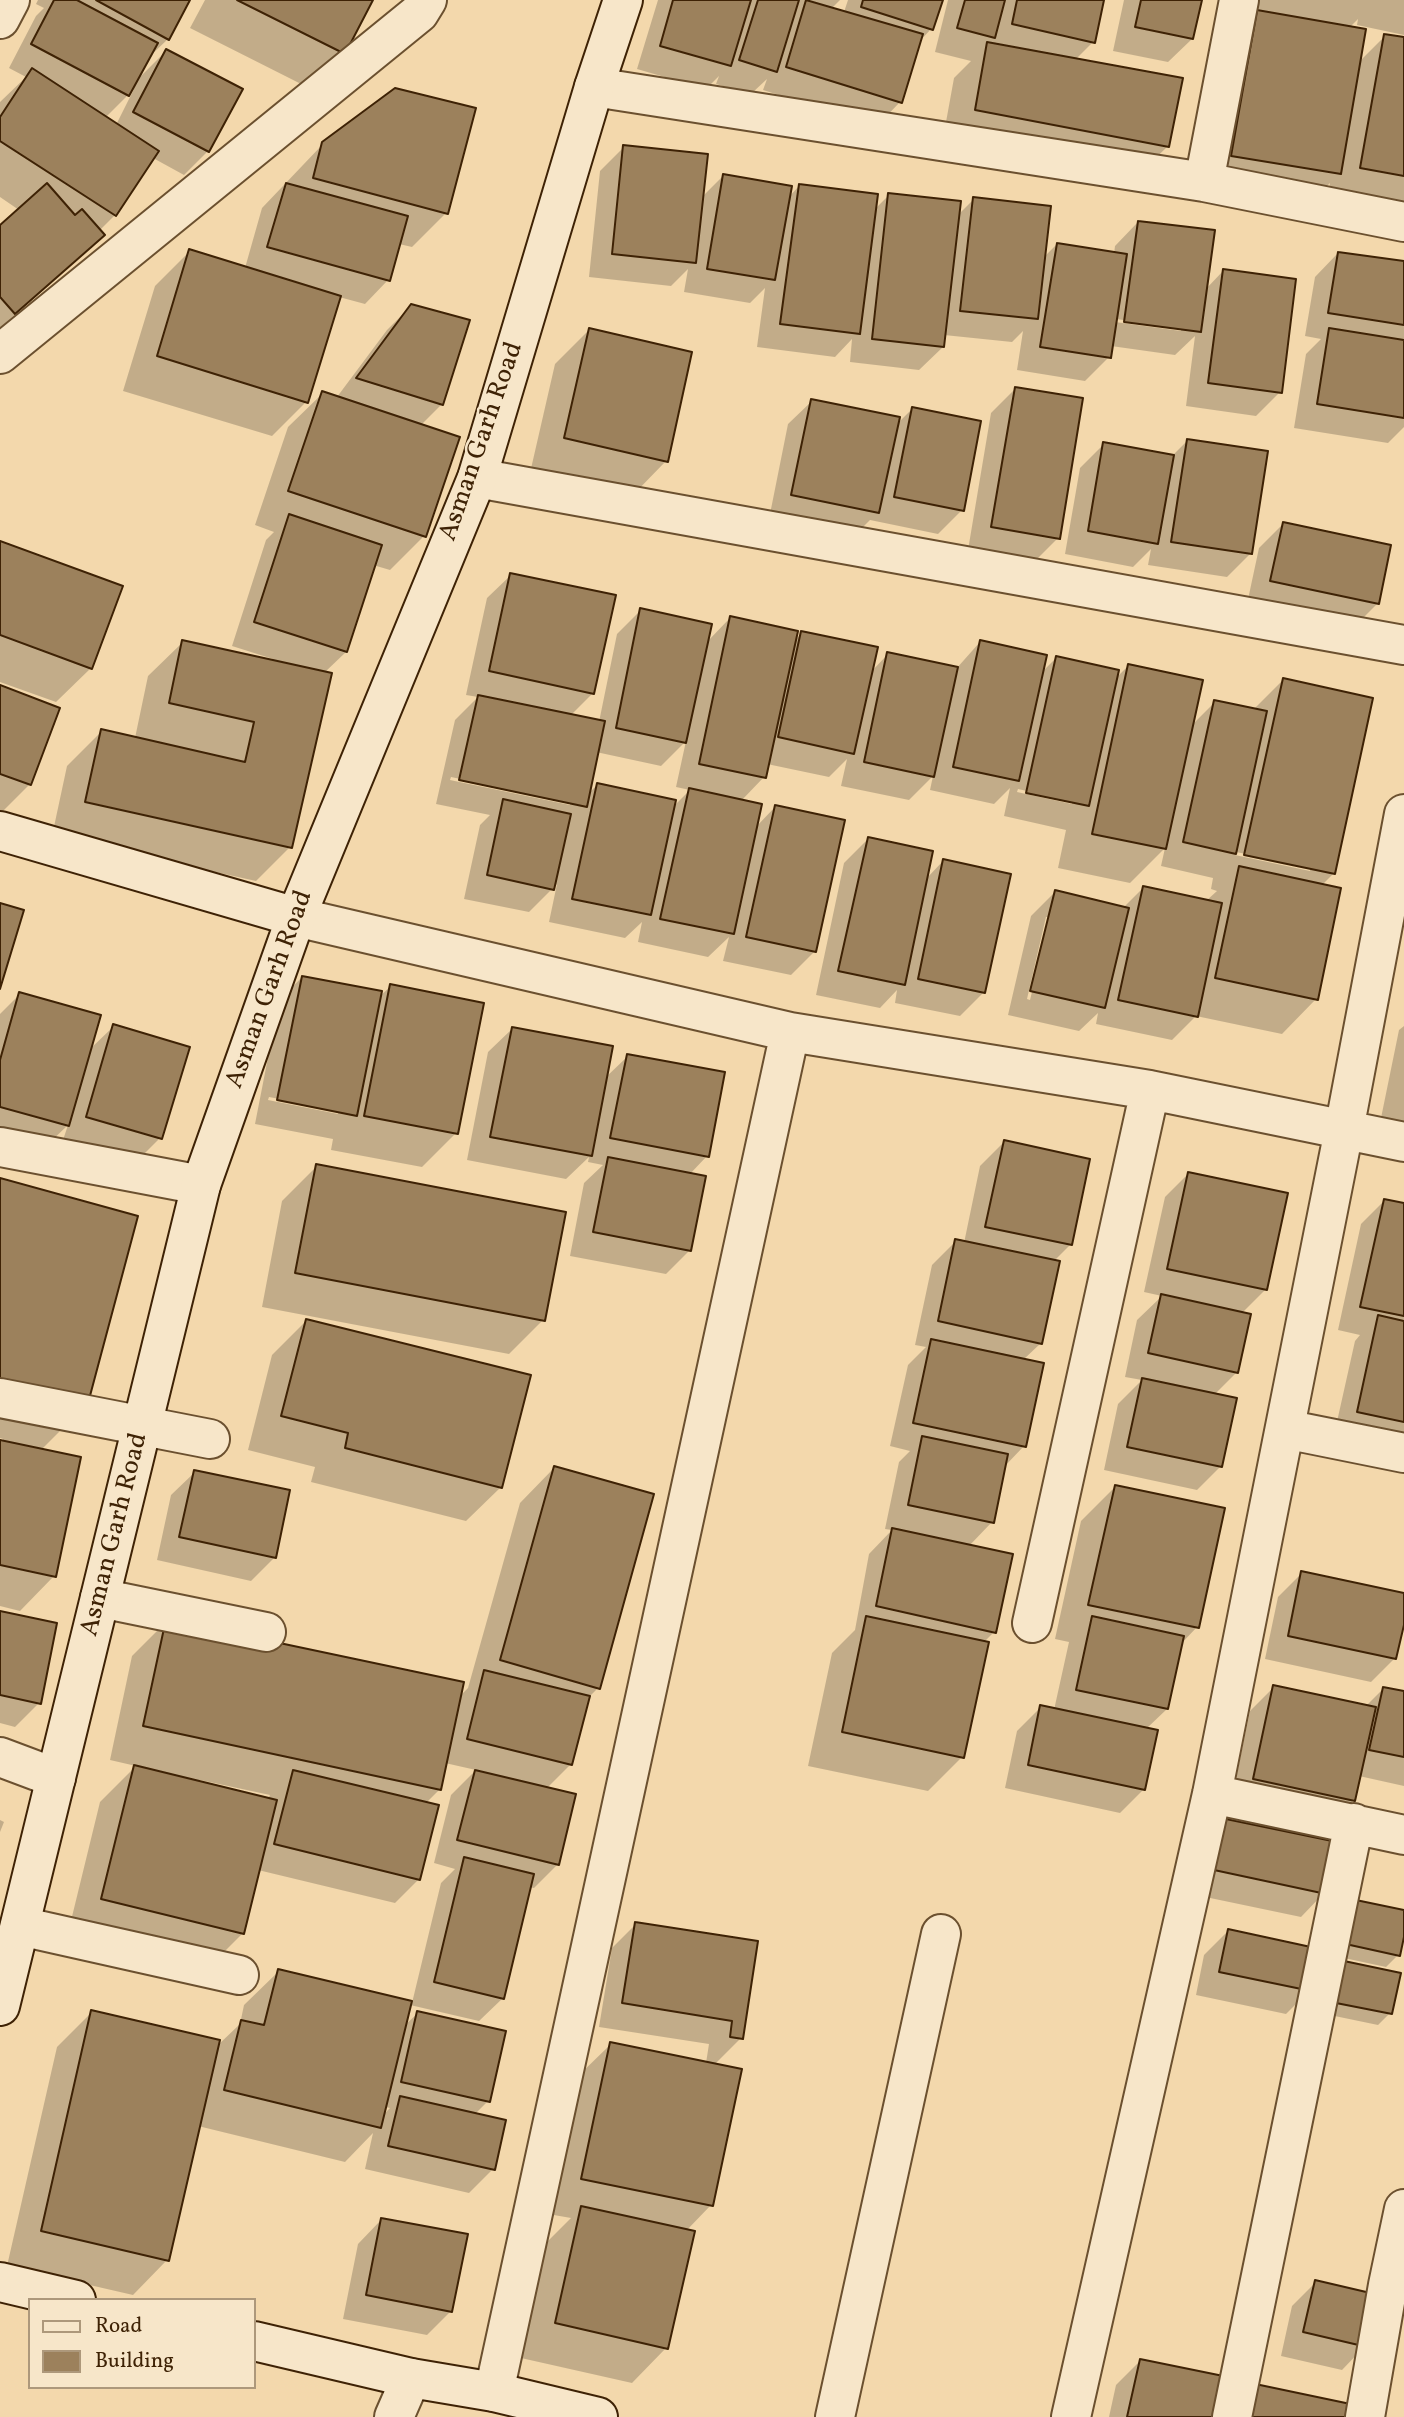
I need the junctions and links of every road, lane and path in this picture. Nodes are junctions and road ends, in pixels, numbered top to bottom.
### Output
1 (10, 0) edge
2 (427, 0) edge
3 (623, 0) edge
4 (1239, 0) edge
5 (0, 19) edge
6 (594, 87) junction
7 (1204, 181) junction
8 (1404, 222) edge
9 (0, 354) edge
10 (477, 478) junction
11 (1404, 645) edge
12 (1404, 814) edge
13 (0, 831) edge
14 (296, 916) junction
15 (790, 1032) junction
16 (1150, 1090) junction
17 (1345, 1130) junction
18 (1404, 1142) edge
19 (0, 1147) edge
20 (201, 1185) junction
21 (0, 1398) edge
22 (142, 1427) junction
23 (1285, 1429) junction
24 (210, 1439) dead end
25 (1404, 1453) edge
26 (100, 1598) junction
27 (1032, 1623) dead end
28 (265, 1632) dead end
29 (0, 1757) edge
30 (56, 1778) junction
31 (1212, 1794) junction
32 (1354, 1823) junction
33 (1404, 1835) edge
34 (20, 1926) junction
35 (941, 1934) dead end
36 (239, 1975) dead end
37 (0, 2006) edge
38 (1404, 2209) edge
39 (0, 2282) edge
40 (68, 2298) edge
41 (256, 2341) edge
42 (411, 2378) junction
43 (494, 2392) junction
44 (394, 2417) edge
45 (598, 2417) edge
46 (835, 2417) edge
47 (1071, 2417) edge
48 (1232, 2417) edge
49 (1365, 2417) edge

1 - 5 street
2 - 9 street
3 - 6 street, Asman Garh Road
4 - 7 street
6 - 7 street
6 - 10 street, Asman Garh Road
7 - 8 street
10 - 11 street
10 - 14 street, Asman Garh Road
12 - 17 street
13 - 14 street
14 - 15 street
14 - 20 street, Asman Garh Road
15 - 16 street
15 - 43 street
16 - 17 street
16 - 27 street
17 - 18 street
17 - 23 street
19 - 20 street
20 - 22 street, Asman Garh Road
21 - 22 street
22 - 24 street
22 - 26 street, Asman Garh Road
23 - 25 street
23 - 31 street
26 - 28 street
26 - 30 street, Asman Garh Road
29 - 30 street
30 - 34 street, Asman Garh Road
31 - 32 street
31 - 47 street
32 - 33 street
32 - 48 street
34 - 36 street
34 - 37 street, Asman Garh Road
35 - 46 street
38 - 49 street
39 - 40 street
41 - 42 street
42 - 43 street
42 - 44 street
43 - 45 street

